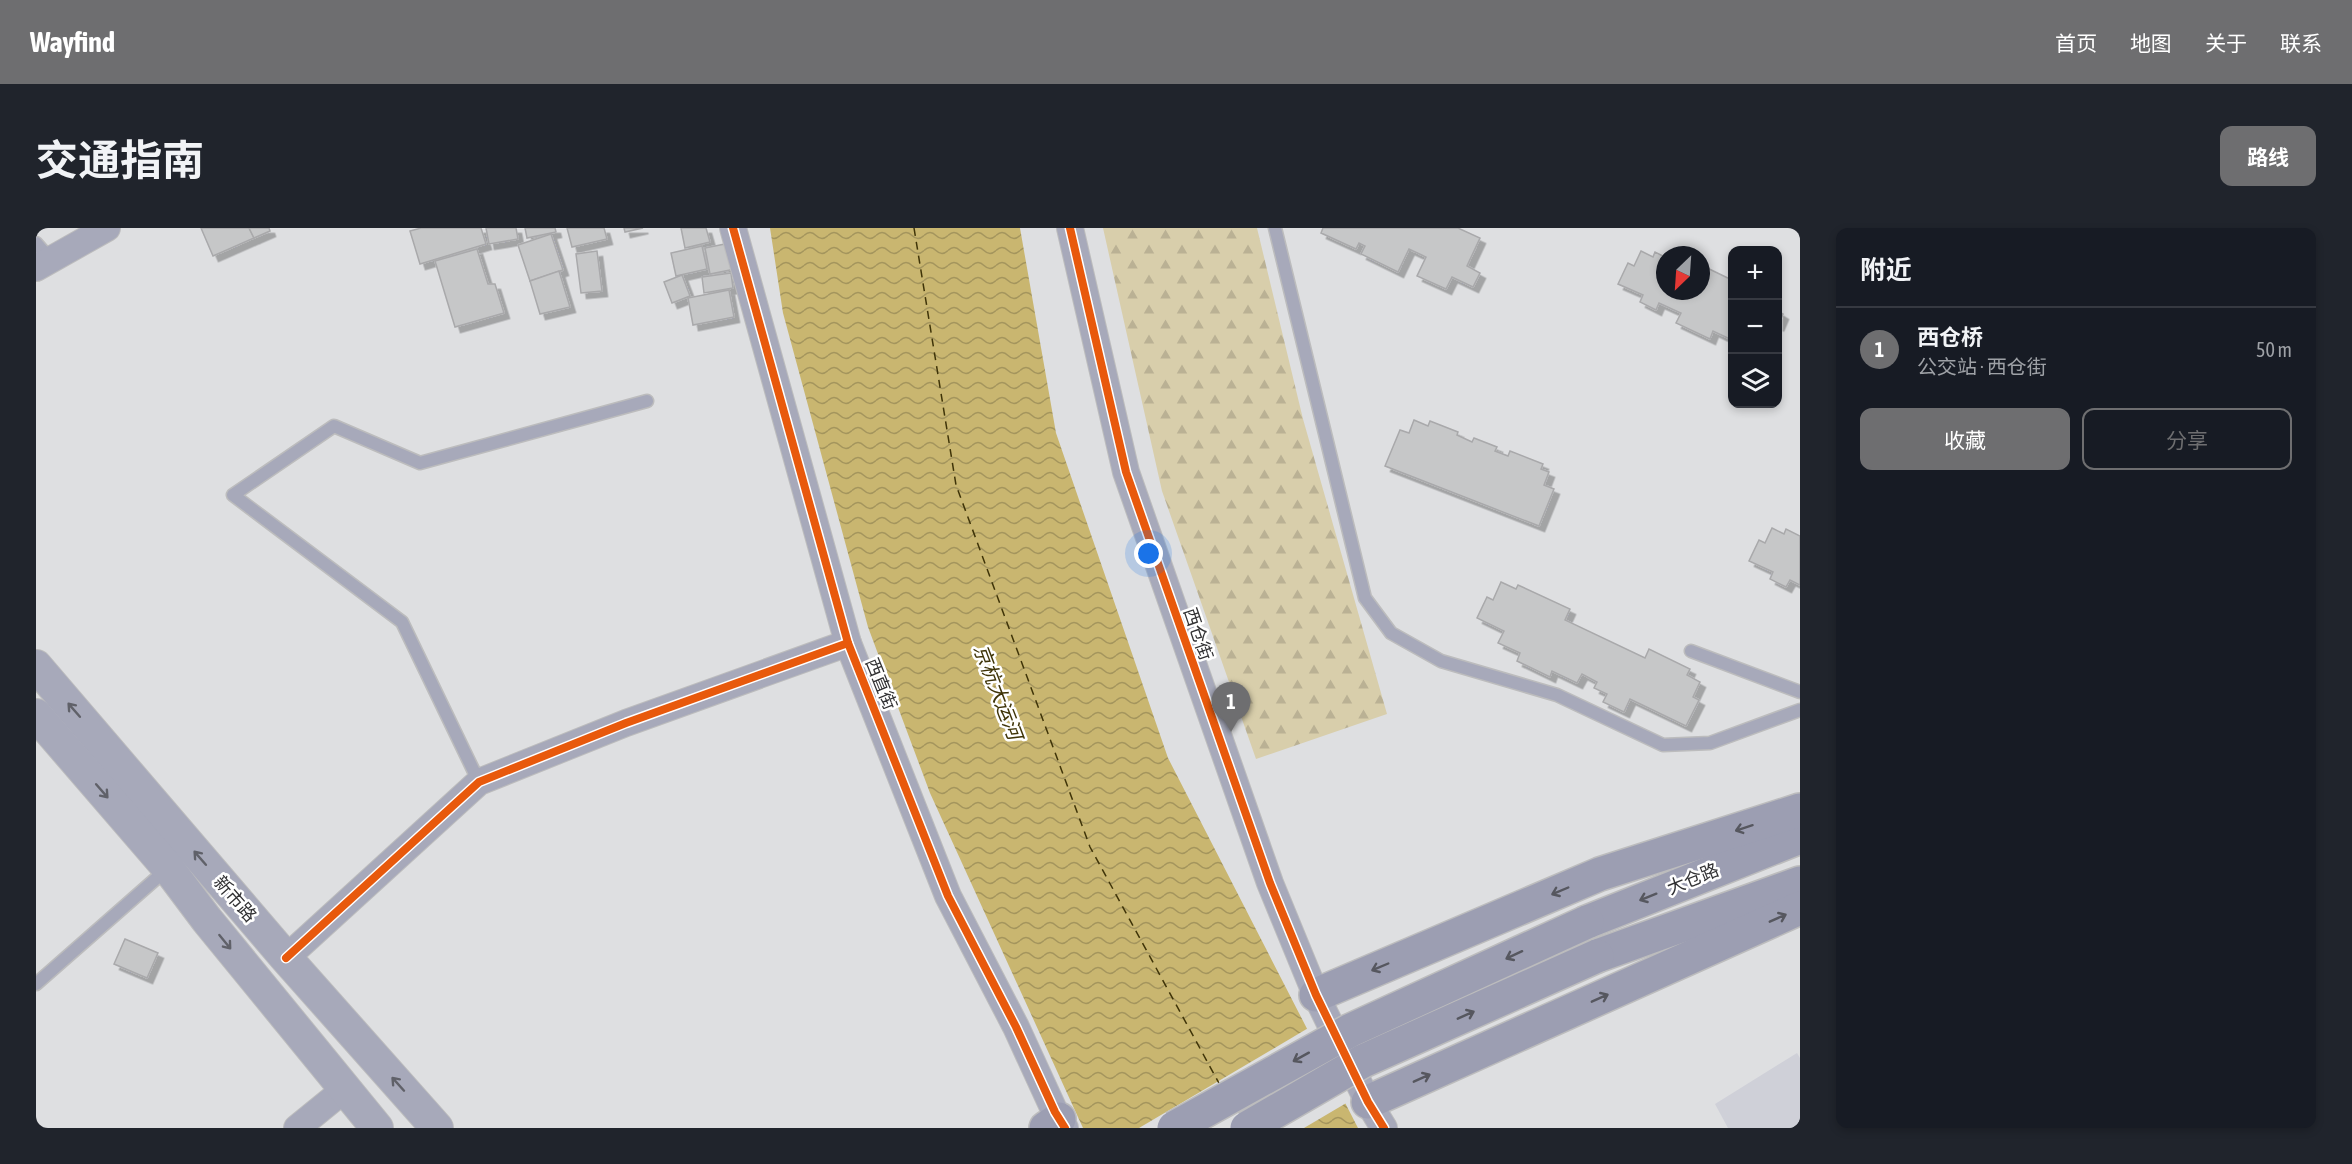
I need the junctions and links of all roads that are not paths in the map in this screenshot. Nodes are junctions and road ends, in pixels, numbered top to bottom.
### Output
1 (107, 228) edge
2 (733, 228) edge
3 (1071, 228) edge
4 (1275, 228) edge
5 (40, 256) edge
6 (647, 401) dead end
7 (848, 643) junction
8 (1690, 651) dead end
9 (36, 666) edge
10 (1800, 692) edge
11 (1800, 710) edge
12 (36, 715) edge
13 (479, 782) junction
14 (1800, 810) edge
15 (1800, 837) edge
16 (168, 868) junction
17 (1800, 883) edge
18 (1800, 908) edge
19 (286, 958) junction
20 (36, 984) edge
21 (1316, 995) junction
22 (345, 1089) junction
23 (1376, 1115) edge
24 (1057, 1125) edge
25 (297, 1128) edge
26 (377, 1128) edge
27 (437, 1128) edge
28 (1174, 1128) edge
29 (1247, 1128) edge

1 - 5 street
2 - 7 street, 西直街
3 - 21 street, 西仓街
4 - 11 lane
6 - 13 lane
7 - 13 street
7 - 24 street, 西直街
8 - 10 lane
19 -> 9 street, 新市路
12 -> 16 street, 新市路
13 - 19 street
14 -> 21 main road
15 -> 28 main road, 大仓路, bridge
16 - 20 lane
16 -> 22 street, 新市路
29 -> 17 main road, bridge
23 -> 18 main road
27 -> 19 street, 新市路
21 - 23 street, 西仓街
22 - 25 street
22 - 26 street, 新市路

